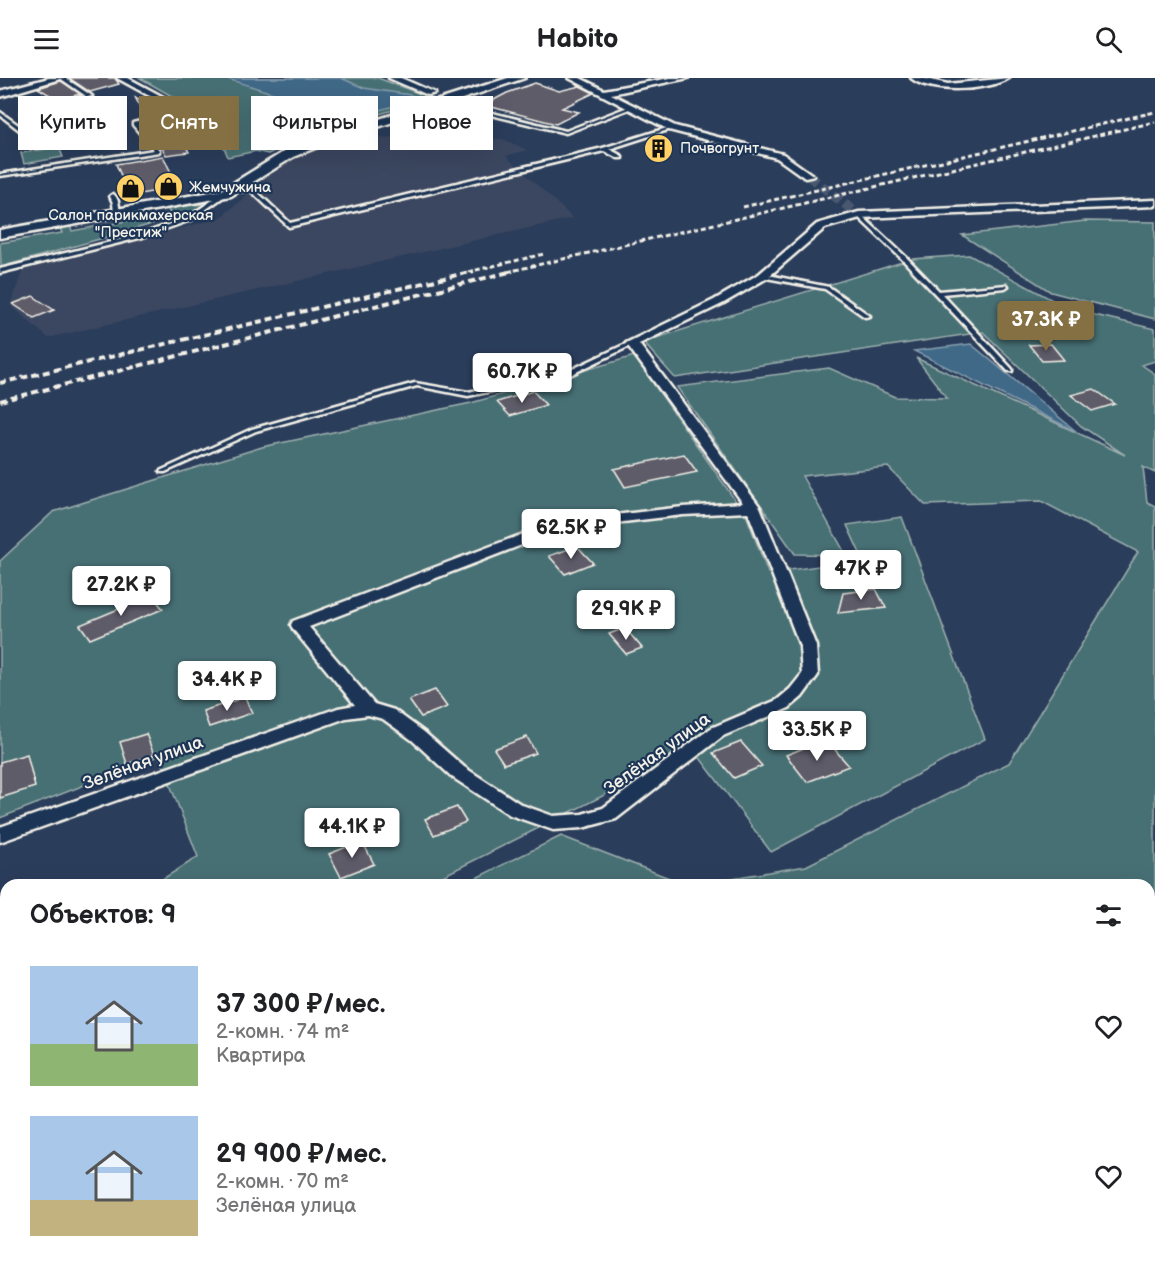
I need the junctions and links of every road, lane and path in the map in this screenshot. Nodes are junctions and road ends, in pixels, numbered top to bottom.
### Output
1 (60, 78) edge
2 (121, 78) edge
3 (393, 78) edge
4 (519, 78) edge
5 (573, 78) edge
6 (684, 78) edge
7 (915, 78) edge
8 (1005, 78) edge
9 (431, 93) dead end
10 (602, 93) junction
11 (0, 94) edge
12 (90, 96) edge
13 (155, 96) edge
14 (467, 96) edge
15 (630, 108) junction
16 (0, 113) edge
17 (493, 114) edge
18 (390, 121) edge
19 (18, 127) edge
20 (672, 128) junction
21 (721, 141) junction
22 (692, 148) dead end
23 (605, 149) junction
24 (156, 150) edge
25 (620, 157) dead end
26 (0, 176) edge
27 (809, 176) tunnel mouth
28 (232, 191) junction
29 (113, 196) dead end
30 (1153, 202) edge
31 (117, 214) junction
32 (859, 215) junction
33 (0, 234) edge
34 (0, 271) edge
35 (762, 276) junction
36 (1005, 286) dead end
37 (938, 293) junction
38 (867, 316) dead end
39 (632, 343) junction
40 (1010, 369) dead end
41 (163, 471) dead end
42 (753, 507) junction
43 (368, 709) junction
44 (0, 835) edge

1 - 11 street
1 - 12 lane
2 - 13 street
3 - 9 street
4 - 14 street
5 - 10 street
6 - 10 street
7 - 8 street
10 - 15 street
15 - 17 lane
15 - 20 street
16 - 19 lane
18 - 28 street
20 - 21 street
20 - 23 lane
21 - 22 lane
21 - 27 street
23 - 25 lane
23 - 28 lane
24 - 26 lane
28 - 31 street
28 - 34 lane
29 - 31 lane
30 - 32 street
31 - 33 street
32 - 35 street
32 - 37 lane
35 - 38 lane
35 - 39 street
36 - 37 lane
37 - 40 lane
39 - 41 lane
39 - 42 street, Зелёная улица
42 - 43 street, Зелёная улица
42 - 43 street, Зелёная улица
43 - 44 street, Зелёная улица

